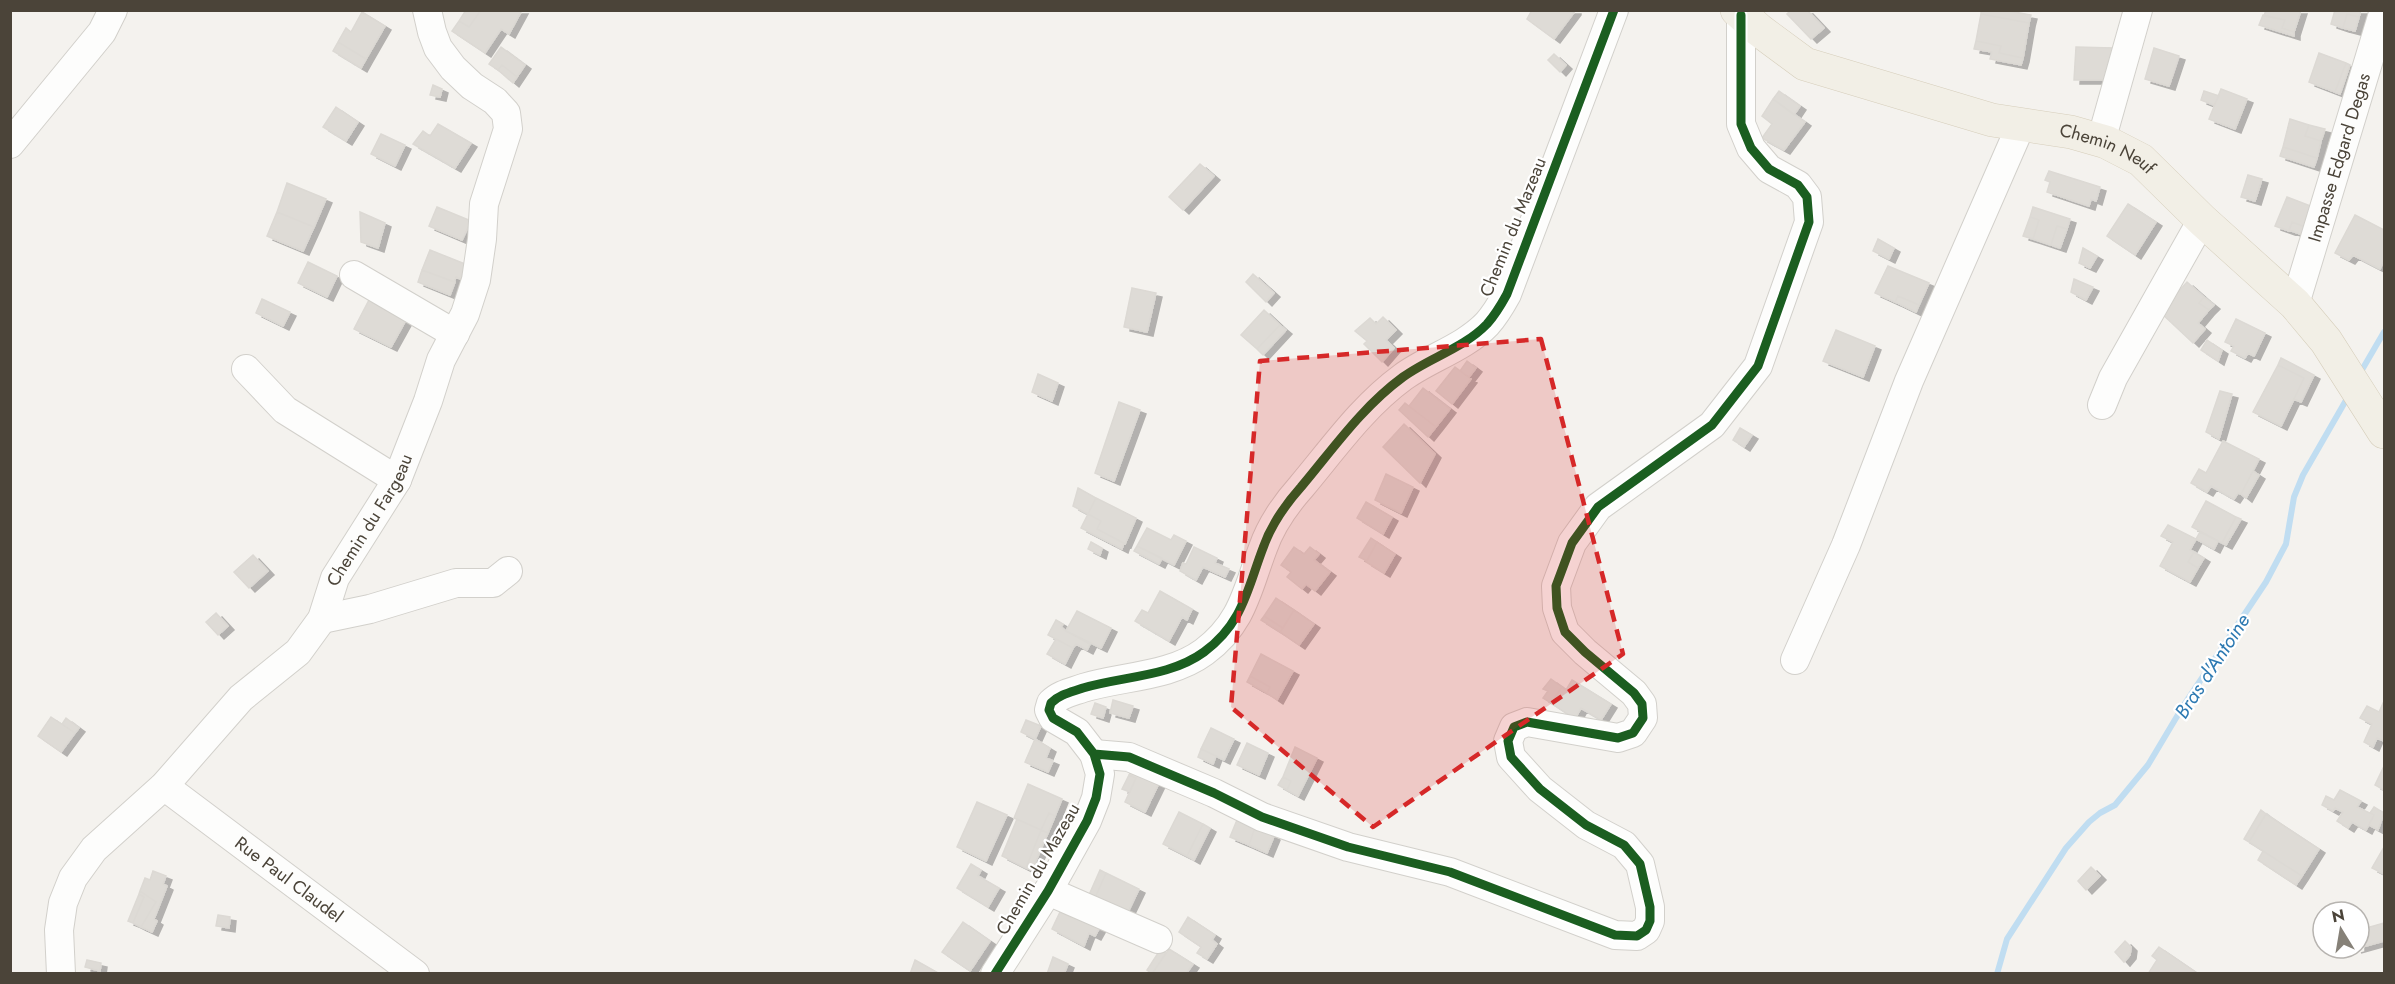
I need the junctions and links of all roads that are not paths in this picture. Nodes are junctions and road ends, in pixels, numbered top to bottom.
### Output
1 (113, 10) edge
2 (427, 10) edge
3 (1614, 10) edge
4 (2138, 10) edge
5 (2385, 10) edge
6 (1739, 13) edge
7 (2021, 125) junction
8 (2101, 141) junction
9 (10, 144) edge
10 (2202, 219) junction
11 (354, 275) dead end
12 (2295, 304) junction
13 (455, 334) junction
14 (246, 369) dead end
15 (2102, 405) dead end
16 (2378, 421) edge
17 (397, 480) junction
18 (508, 571) dead end
19 (322, 619) junction
20 (1795, 660) dead end
21 (1094, 754) junction
22 (164, 786) junction
23 (1048, 891) junction
24 (1158, 939) dead end
25 (61, 974) edge
26 (415, 974) edge
27 (995, 974) edge

1 - 9 street
2 - 13 street, Chemin du Fargeau
3 - 21 street, Chemin du Mazeau
4 - 8 street
5 - 12 street, Impasse Edgard Degas
6 - 7 main road, Chemin Neuf
6 - 21 street
7 - 8 main road, Chemin Neuf
7 - 20 street
8 - 10 main road, Chemin Neuf
10 - 12 main road, Chemin Neuf
10 - 15 street
11 - 13 street
12 - 16 main road, Chemin Neuf
13 - 17 street, Chemin du Fargeau
14 - 17 street
17 - 19 street, Chemin du Fargeau
18 - 19 street
19 - 22 street, Chemin du Fargeau
21 - 23 street, Chemin du Mazeau
22 - 25 street, Chemin du Fargeau
22 - 26 street, Rue Paul Claudel
23 - 24 street
23 - 27 street, Chemin du Mazeau

